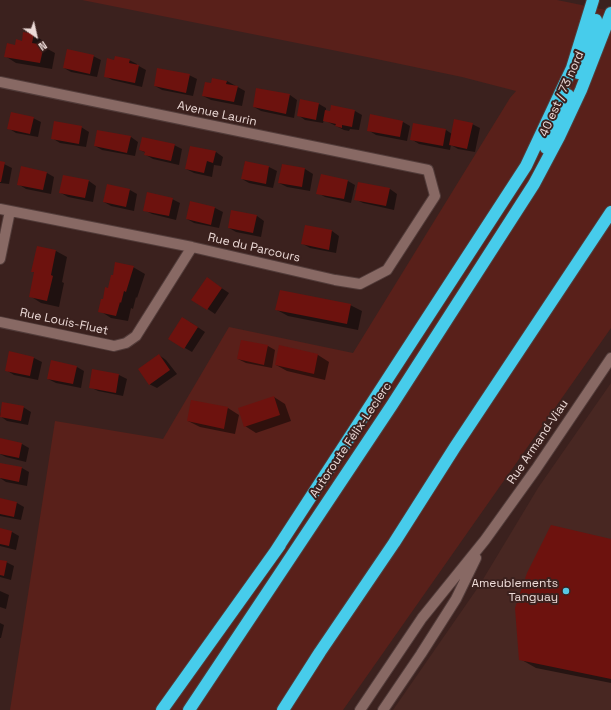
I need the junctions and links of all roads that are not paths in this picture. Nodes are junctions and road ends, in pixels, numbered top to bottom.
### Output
1 (593, 0) edge
2 (601, 0) edge
3 (611, 13) edge
4 (0, 82) edge
5 (428, 170) joint
6 (534, 184) junction
7 (5, 210) edge
8 (611, 212) edge
9 (192, 247) junction
10 (0, 259) edge
11 (0, 322) edge
12 (611, 358) edge
13 (392, 405) junction
14 (485, 540) junction
15 (275, 552) junction
16 (162, 710) edge
17 (189, 710) edge
18 (283, 710) edge
19 (360, 710) edge
20 (383, 710) edge

1 - 15 highway
2 - 6 highway
3 - 6 highway, 40 est / 73 nord
4 - 5 street, Avenue Laurin
5 - 9 street, Rue du Parcours
6 - 13 highway, Autoroute Félix-Leclerc
7 - 9 street, Rue du Parcours
7 - 10 street
8 - 18 highway
9 - 11 street, Rue Louis-Fluet
12 - 14 street, Rue Armand-Viau
13 - 15 highway
13 - 17 highway, Autoroute Félix-Leclerc
14 - 19 street, Rue Armand-Viau
14 - 20 street, Rue Armand-Viau
15 - 16 highway

